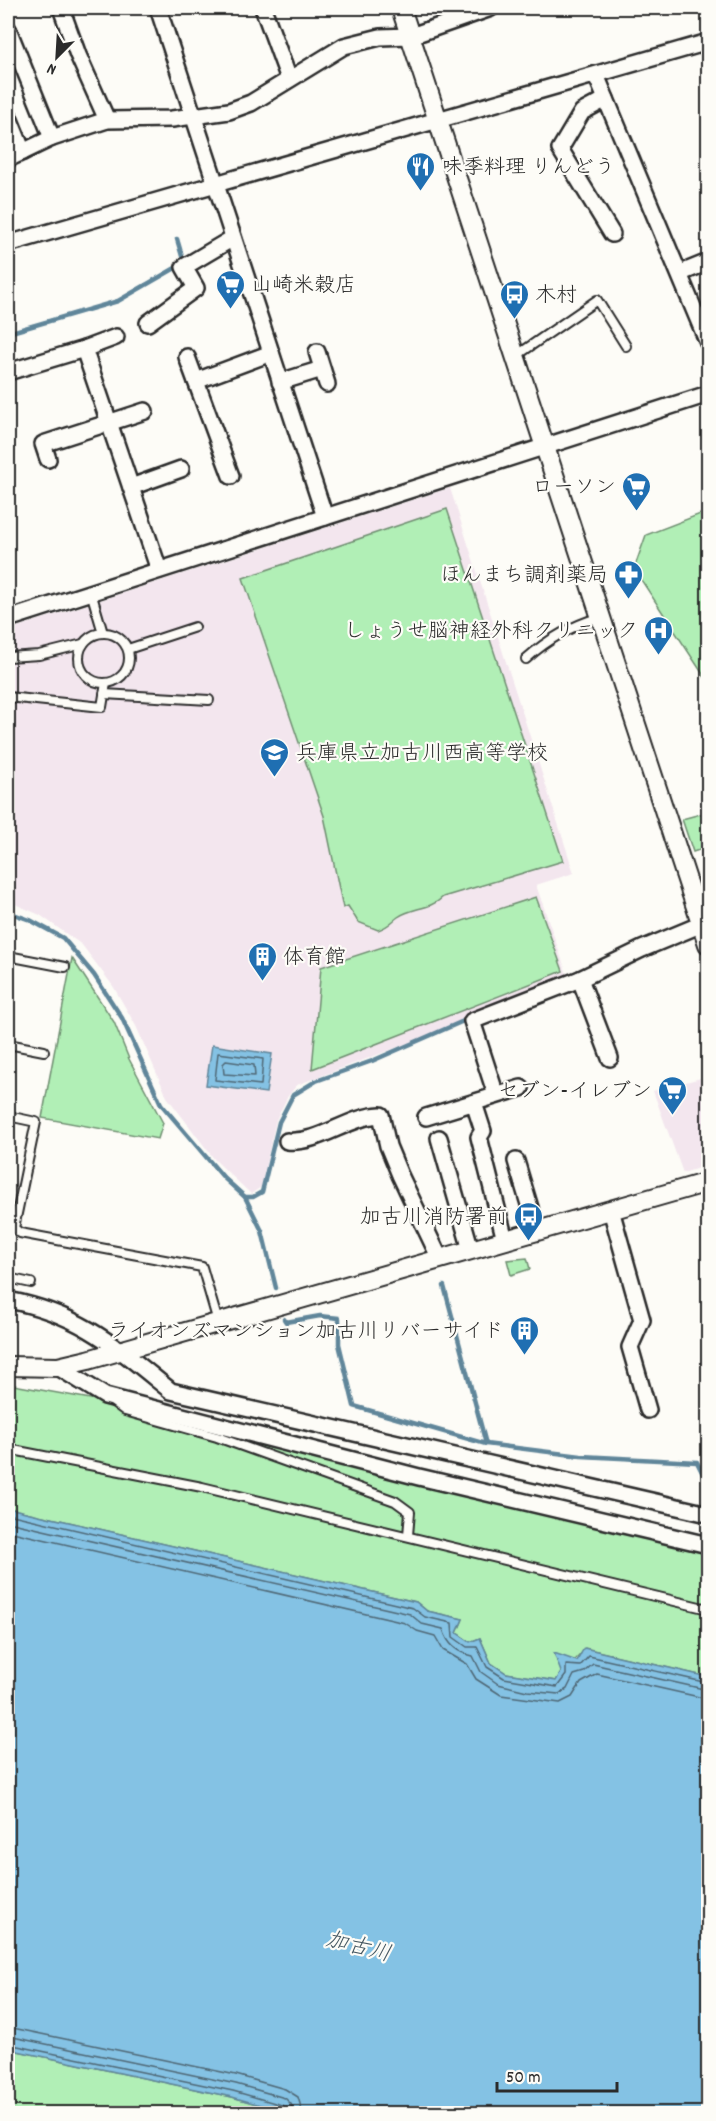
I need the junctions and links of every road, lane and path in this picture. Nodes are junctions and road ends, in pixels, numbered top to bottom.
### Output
1 (61, 8) edge
2 (158, 8) edge
3 (263, 8) edge
4 (401, 8) edge
5 (491, 8) edge
6 (8, 29) edge
7 (411, 36) junction
8 (708, 42) edge
9 (596, 75) junction
10 (289, 79) junction
11 (606, 99) junction
12 (8, 115) edge
13 (193, 116) junction
14 (107, 120) junction
15 (440, 120) junction
16 (52, 138) junction
17 (23, 152) junction
18 (8, 159) edge
19 (216, 186) junction
20 (612, 234) dead end
21 (233, 238) junction
22 (8, 244) edge
23 (708, 262) edge
24 (681, 273) junction
25 (148, 323) dead end
26 (116, 337) dead end
27 (708, 343) edge
28 (626, 346) dead end
29 (84, 349) junction
30 (317, 352) dead end
31 (271, 353) junction
32 (516, 356) junction
33 (187, 357) dead end
34 (8, 372) edge
35 (196, 381) junction
36 (280, 382) junction
37 (708, 394) edge
38 (145, 411) dead end
39 (110, 424) junction
40 (546, 447) junction
41 (48, 459) dead end
42 (181, 469) dead end
43 (231, 476) dead end
44 (131, 487) junction
45 (325, 517) junction
46 (159, 570) junction
47 (91, 592) junction
48 (601, 617) junction
49 (8, 619) edge
50 (195, 627) dead end
51 (103, 633) junction
52 (83, 644) junction
53 (128, 649) junction
54 (8, 657) edge
55 (526, 659) dead end
56 (106, 683) junction
57 (104, 694) junction
58 (8, 697) edge
59 (209, 700) dead end
60 (706, 934) edge
61 (8, 956) edge
62 (65, 967) dead end
63 (580, 978) junction
64 (8, 1044) edge
65 (44, 1051) dead end
66 (610, 1058) dead end
67 (521, 1088) dead end
68 (496, 1095) junction
69 (474, 1103) junction
70 (8, 1116) edge
71 (426, 1117) dead end
72 (440, 1138) dead end
73 (287, 1141) dead end
74 (516, 1161) dead end
75 (708, 1182) edge
76 (611, 1210) junction
77 (537, 1231) junction
78 (505, 1240) junction
79 (471, 1250) junction
80 (441, 1258) junction
81 (8, 1278) edge
82 (31, 1283) dead end
83 (8, 1300) edge
84 (218, 1322) junction
85 (120, 1352) junction
86 (8, 1366) edge
87 (58, 1367) junction
88 (105, 1396) junction
89 (648, 1410) dead end
90 (8, 1449) edge
91 (708, 1514) edge
92 (408, 1535) junction
93 (708, 1545) edge
94 (708, 1609) edge

1 - 14 street
2 - 13 street
3 - 10 street
4 - 7 street
5 - 7 street
6 - 16 street
7 - 10 street
7 - 15 street
8 - 9 street
9 - 11 street
9 - 15 street
10 - 13 street
11 - 20 street
11 - 24 street
12 - 17 street
13 - 14 street
13 - 19 street
14 - 16 street
15 - 19 street
15 - 32 street
16 - 17 street
17 - 18 street
19 - 21 street
19 - 22 street
21 - 25 street
21 - 31 street
23 - 24 street
24 - 27 street
26 - 29 street
28 - 32 lane
29 - 34 street
29 - 39 street
30 - 36 street
31 - 35 street
31 - 36 street
32 - 40 street
33 - 35 street
35 - 43 street
36 - 45 street
37 - 40 street
38 - 39 street
39 - 41 street
39 - 44 street
40 - 45 street
40 - 48 street
42 - 44 street
44 - 46 street
45 - 46 street
46 - 47 street
47 - 49 street
47 - 51 lane
48 - 55 lane
48 - 60 street
50 - 53 lane
51 - 52 lane
51 - 53 lane
52 - 54 lane
52 - 56 lane
53 - 56 lane
56 - 57 lane
57 - 58 lane
57 - 59 lane
60 - 63 street
61 - 62 lane
63 - 66 street
63 - 68 street
64 - 65 lane
67 - 68 street
68 - 69 street
69 - 71 street
69 - 78 street
70 - 84 lane
72 - 79 street
73 - 80 street
74 - 77 street
75 - 76 street
76 - 77 street
76 - 89 street
77 - 78 street
78 - 79 street
79 - 80 street
80 - 84 street
81 - 82 lane
83 - 85 street
84 - 85 street
85 - 87 street
85 - 91 street
86 - 87 street
87 - 88 street
88 - 92 lane
88 - 93 street
90 - 92 lane
92 - 94 lane

